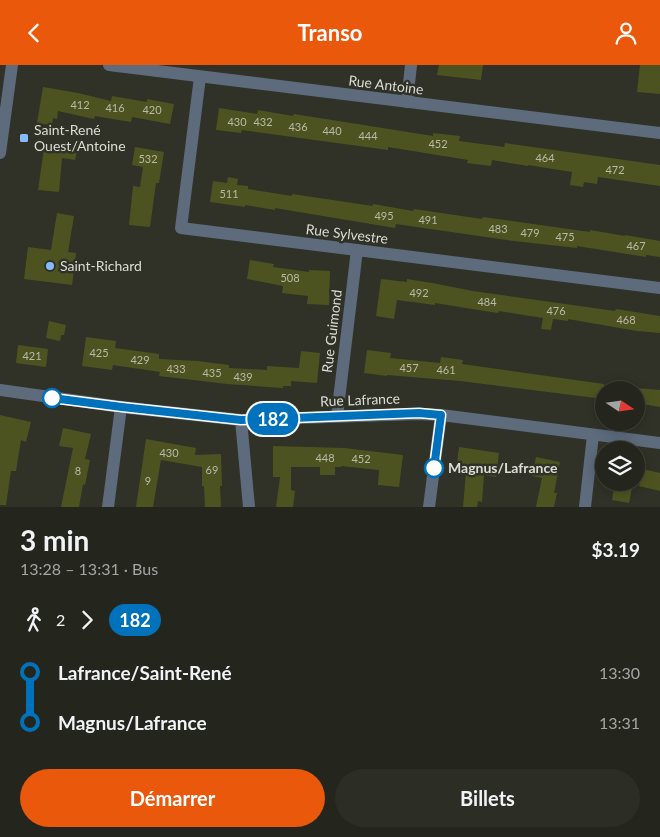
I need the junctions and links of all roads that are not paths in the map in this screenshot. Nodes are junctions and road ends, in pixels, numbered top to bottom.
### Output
1 (12, 65) edge
2 (109, 65) edge
3 (411, 65) edge
4 (200, 77) junction
5 (407, 102) junction
6 (660, 133) edge
7 (0, 153) edge
8 (357, 250) junction
9 (660, 288) edge
10 (0, 390) edge
11 (122, 407) junction
12 (441, 415) junction
13 (337, 416) junction
14 (241, 420) junction
15 (593, 435) junction
16 (660, 443) edge
17 (108, 507) edge
18 (249, 507) edge
19 (429, 507) edge
20 (584, 507) edge

1 - 7 street
2 - 4 street, Rue Antoine
3 - 5 street
4 - 5 street, Rue Antoine
4 - 8 street, Rue Sylvestre
5 - 6 street, Rue Antoine
8 - 9 street, Rue Sylvestre
8 - 13 street, Rue Guimond
10 - 11 street, Rue Lafrance
11 - 14 street, Rue Lafrance
11 - 17 street
12 - 13 street, Rue Lafrance
12 - 15 street, Rue Lafrance
12 - 19 street
13 - 14 street, Rue Lafrance
14 - 18 street
15 - 16 street, Rue Lafrance
15 - 20 street

